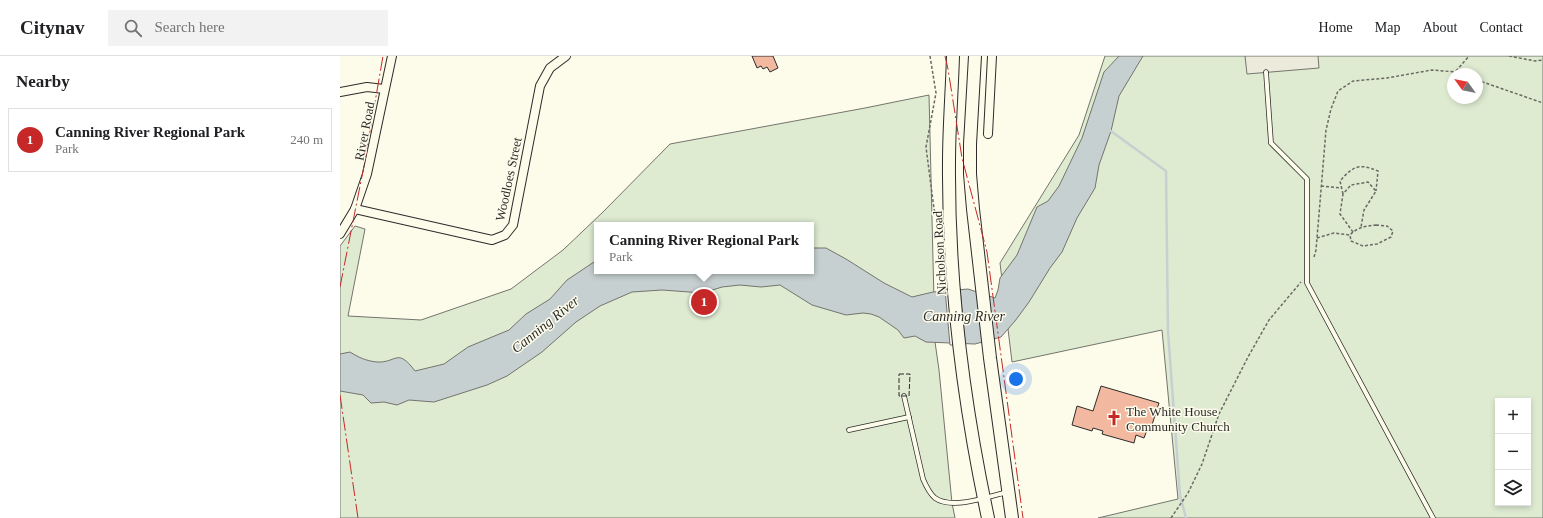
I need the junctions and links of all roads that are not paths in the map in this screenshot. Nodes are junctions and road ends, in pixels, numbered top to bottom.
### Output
1 (392, 56) edge
2 (566, 56) edge
3 (953, 56) edge
4 (975, 56) edge
5 (992, 56) edge
6 (1266, 72) dead end
7 (384, 89) junction
8 (340, 92) edge
9 (988, 134) dead end
10 (355, 209) junction
11 (340, 234) edge
12 (904, 396) dead end
13 (909, 417) junction
14 (849, 430) dead end
15 (1008, 492) junction
16 (984, 498) junction
17 (988, 518) edge
18 (1012, 518) edge
19 (1433, 518) edge

1 - 7 street, River Road
2 - 10 street, Woodloes Street
3 - 16 main road, Nicholson Road
4 - 15 main road
5 - 9 street
6 - 19 lane
7 - 8 street
7 - 10 street, River Road
10 - 11 street, River Road
12 - 13 lane
13 - 14 lane
13 - 16 lane
15 - 16 lane
15 - 18 main road
16 - 17 main road, Nicholson Road

